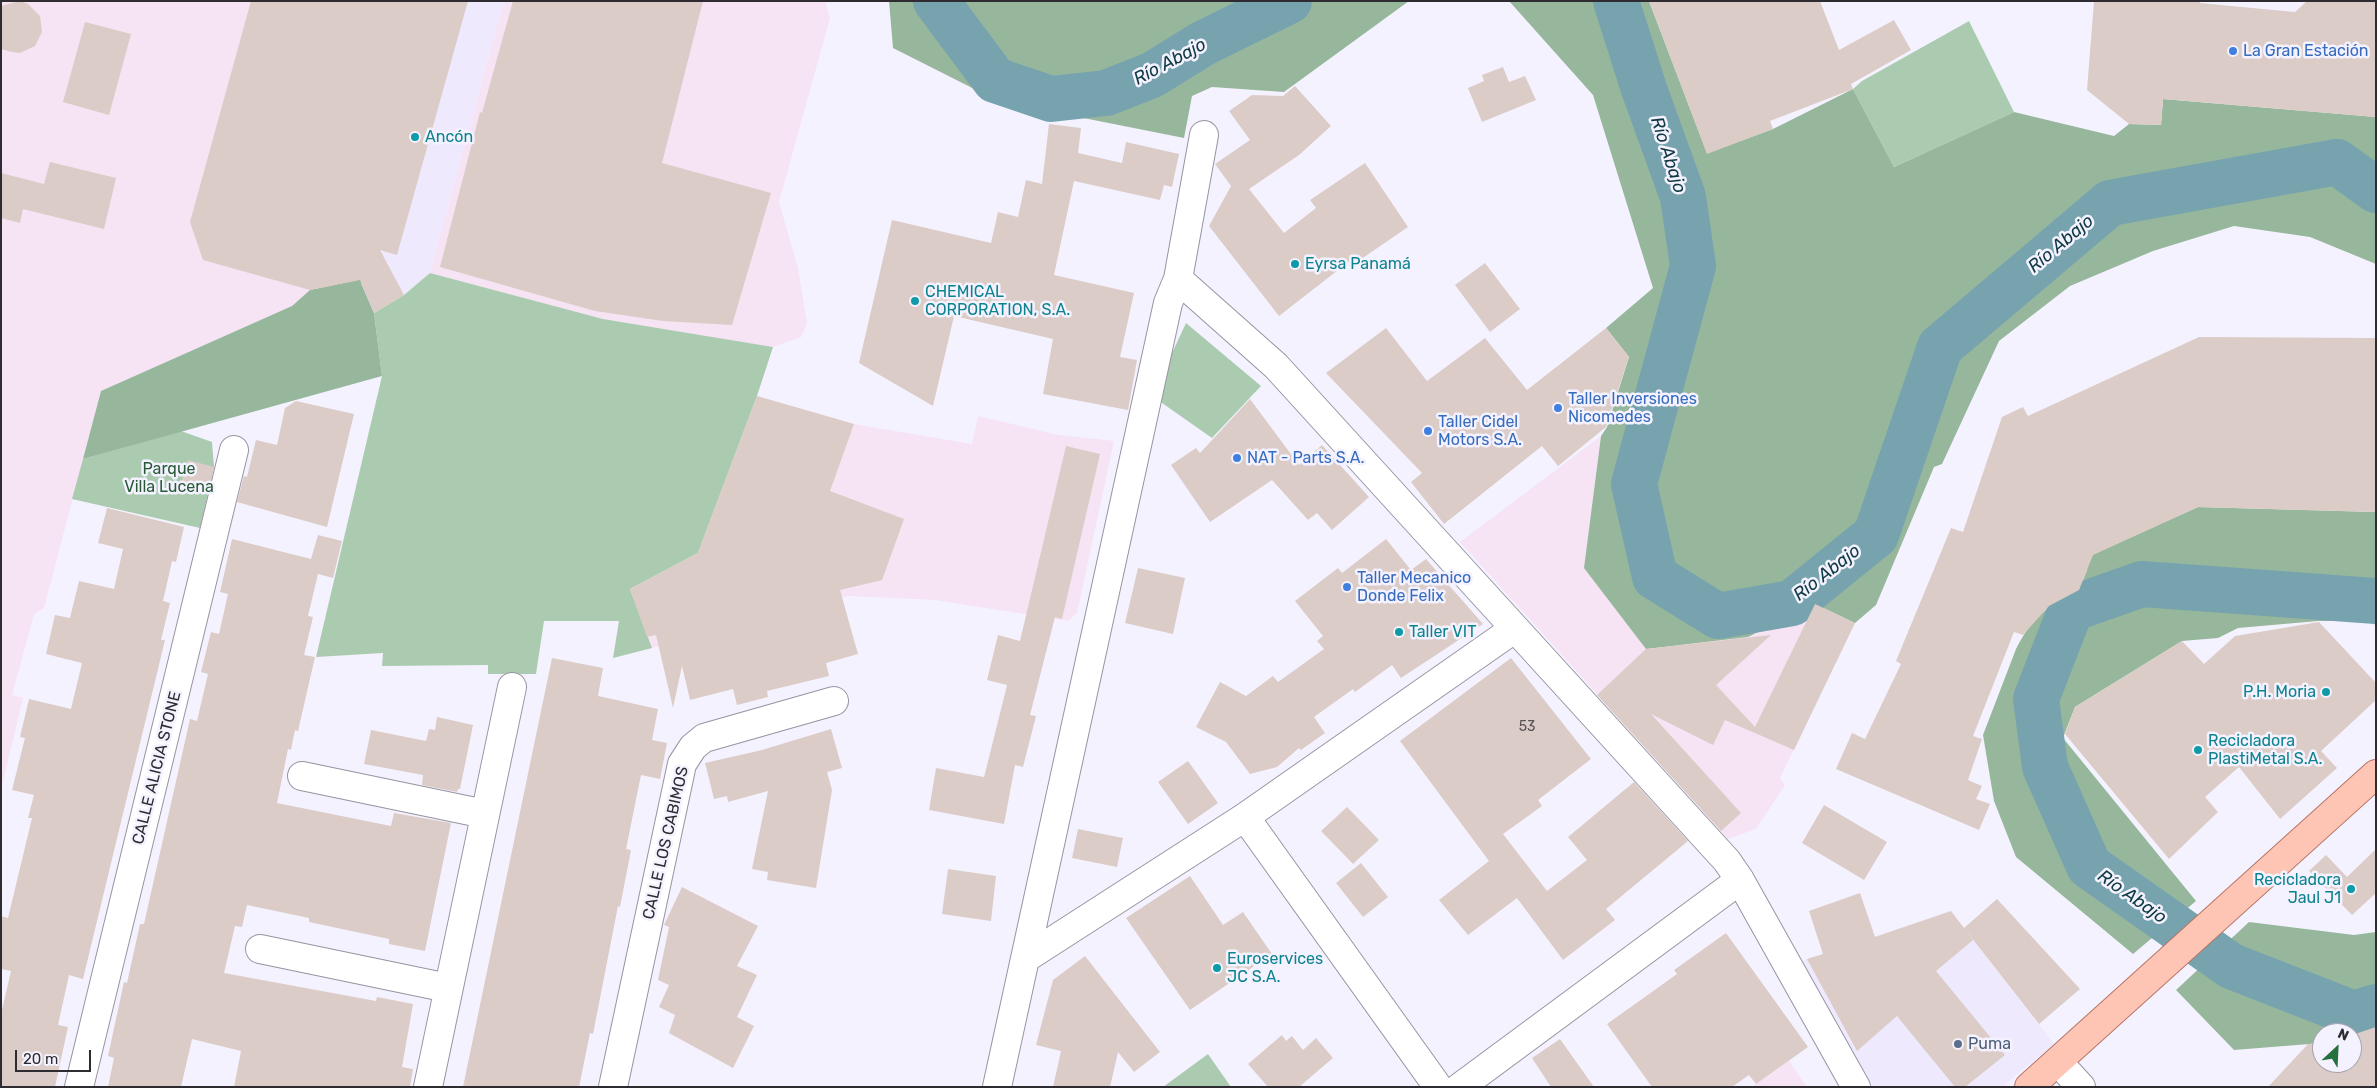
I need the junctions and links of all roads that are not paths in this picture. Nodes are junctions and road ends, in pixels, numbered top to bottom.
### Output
1 (1204, 135) dead end
2 (1178, 279) junction
3 (234, 450) dead end
4 (1514, 629) junction
5 (512, 687) dead end
6 (834, 700) dead end
7 (2376, 774) edge
8 (302, 776) dead end
9 (485, 814) junction
10 (1245, 817) junction
11 (1740, 880) junction
12 (260, 949) dead end
13 (1026, 958) junction
14 (448, 988) junction
15 (2058, 1062) junction
16 (80, 1087) edge
17 (428, 1087) edge
18 (613, 1087) edge
19 (997, 1087) edge
20 (1438, 1087) edge
21 (1460, 1087) edge
22 (1856, 1087) edge
23 (2029, 1087) edge
24 (2081, 1087) edge

1 - 2 street
2 - 4 street
2 - 13 street
3 - 16 street, CALLE ALICIA STONE
4 - 10 street
4 - 11 street
5 - 9 street
6 - 18 street, CALLE LOS CABIMOS
7 - 15 main road
8 - 9 street
9 - 14 street
10 - 13 street
10 - 20 street
11 - 21 street
11 - 22 street
12 - 14 street
13 - 19 street
14 - 17 street
15 - 23 main road
15 - 24 street

